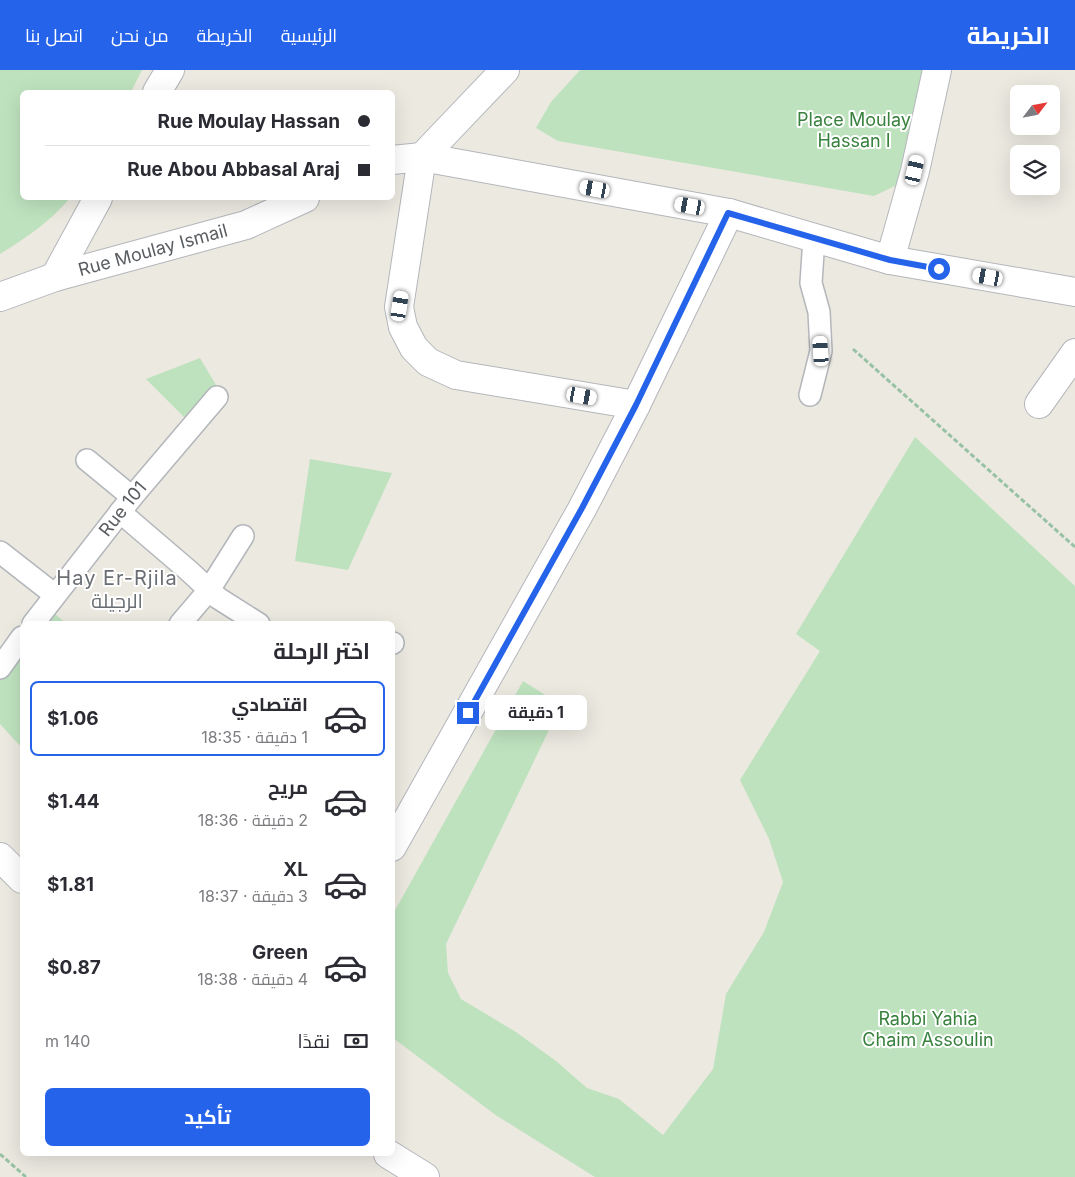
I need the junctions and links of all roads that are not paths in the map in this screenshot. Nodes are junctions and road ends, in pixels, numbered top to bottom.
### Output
1 (170, 70) edge
2 (505, 70) edge
3 (937, 70) edge
4 (158, 90) edge
5 (422, 157) junction
6 (395, 160) edge
7 (97, 200) edge
8 (301, 200) edge
9 (728, 213) junction
10 (814, 238) junction
11 (890, 260) junction
12 (55, 277) junction
13 (1075, 292) edge
14 (0, 297) edge
15 (1075, 353) edge
16 (810, 395) dead end
17 (217, 398) dead end
18 (1039, 404) dead end
19 (636, 405) junction
20 (87, 460) dead end
21 (126, 504) junction
22 (243, 536) dead end
23 (0, 552) edge
24 (209, 590) junction
25 (55, 595) junction
26 (35, 621) edge
27 (183, 621) edge
28 (251, 621) edge
29 (20, 640) edge
30 (0, 668) edge
31 (395, 842) edge
32 (0, 857) edge
33 (20, 877) edge
34 (391, 1156) edge
35 (425, 1177) edge

1 - 4 street
2 - 5 street
3 - 11 street
5 - 6 street
5 - 9 street
5 - 19 street
7 - 12 street
8 - 12 street, Rue Moulay Ismail
9 - 10 street
9 - 19 street
10 - 11 street
10 - 16 lane
11 - 13 street
12 - 14 street, Rue Moulay Ismail
15 - 18 street
17 - 21 lane, Rue 101
19 - 31 street
20 - 21 lane
21 - 24 lane
21 - 25 lane, Rue 101
22 - 24 lane
23 - 25 lane
24 - 27 lane
24 - 28 lane
25 - 26 lane, Rue 101
29 - 30 lane
32 - 33 street
34 - 35 street

